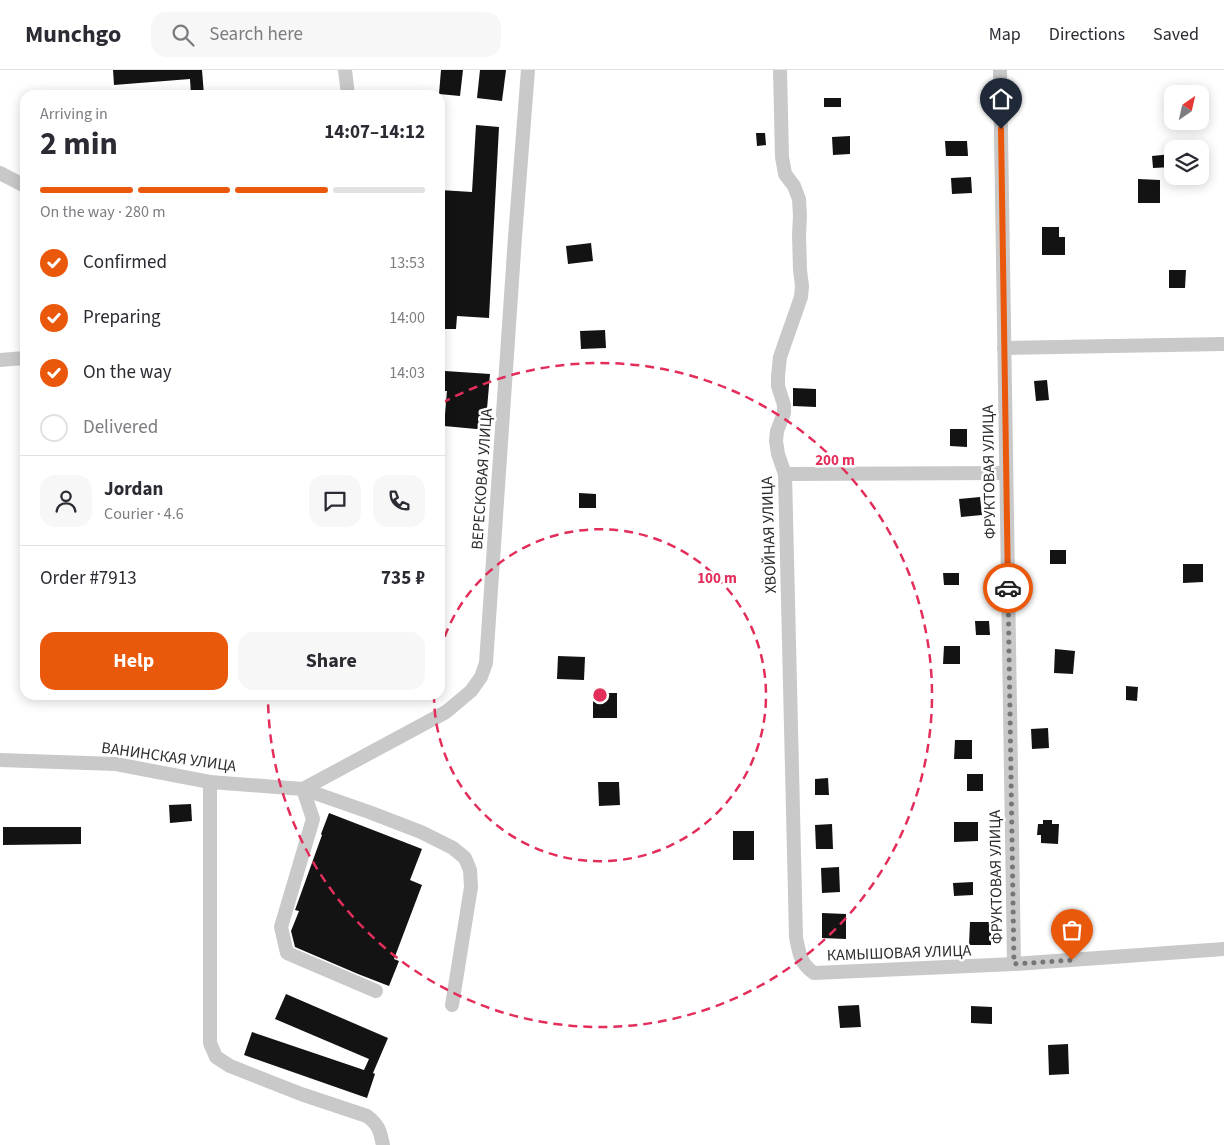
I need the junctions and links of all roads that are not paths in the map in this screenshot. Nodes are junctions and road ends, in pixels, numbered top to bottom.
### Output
1 (345, 70) edge
2 (528, 70) edge
3 (780, 70) edge
4 (1000, 70) edge
5 (347, 90) edge
6 (0, 173) edge
7 (20, 183) edge
8 (1224, 344) edge
9 (1004, 348) junction
10 (20, 358) edge
11 (0, 360) edge
12 (1006, 473) junction
13 (785, 474) junction
14 (0, 760) edge
15 (210, 782) junction
16 (303, 789) junction
17 (1224, 949) edge
18 (1014, 964) junction
19 (814, 973) joint
20 (376, 991) dead end
21 (452, 1005) dead end
22 (383, 1145) edge

1 - 5 street
2 - 16 street, ВЕРЕСКОВАЯ УЛИЦА
3 - 13 street, ХВОЙНАЯ УЛИЦА
4 - 9 street, ФРУКТОВАЯ УЛИЦА
6 - 7 street
8 - 9 street
9 - 12 street, ФРУКТОВАЯ УЛИЦА
10 - 11 street
12 - 13 street
12 - 18 street, ФРУКТОВАЯ УЛИЦА
13 - 19 street, ХВОЙНАЯ УЛИЦА
14 - 15 street, ВАНИНСКАЯ УЛИЦА
15 - 16 street, ВАНИНСКАЯ УЛИЦА
15 - 22 street
16 - 20 street
16 - 21 street, ВАНИНСКАЯ УЛИЦА
17 - 18 street, КАМЫШОВАЯ УЛИЦА
18 - 19 street, КАМЫШОВАЯ УЛИЦА

